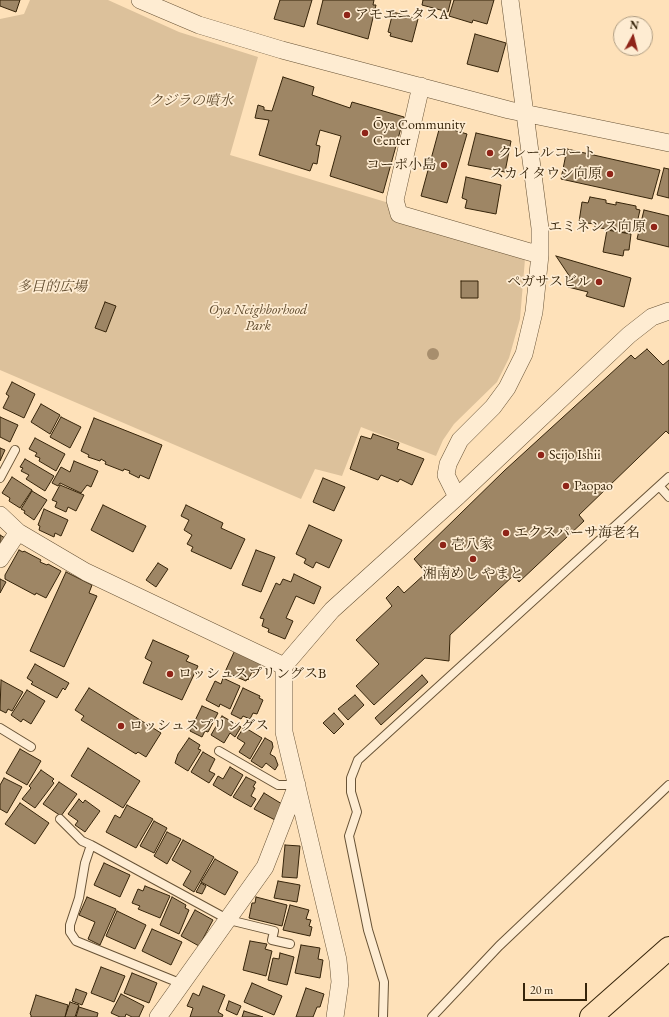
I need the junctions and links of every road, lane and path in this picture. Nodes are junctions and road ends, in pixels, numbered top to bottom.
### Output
1 (140, 0) edge
2 (510, 0) edge
3 (421, 86) junction
4 (524, 113) junction
5 (669, 143) edge
6 (540, 255) junction
7 (669, 311) edge
8 (15, 450) dead end
9 (669, 477) edge
10 (0, 478) edge
11 (660, 486) junction
12 (457, 497) junction
13 (669, 497) edge
14 (0, 514) edge
15 (18, 532) junction
16 (0, 559) edge
17 (284, 666) junction
18 (0, 728) edge
19 (31, 747) dead end
20 (218, 751) dead end
21 (297, 785) junction
22 (669, 785) edge
23 (60, 819) dead end
24 (91, 845) junction
25 (228, 920) junction
26 (290, 944) dead end
27 (669, 948) edge
28 (182, 984) junction
29 (158, 1017) edge
30 (335, 1017) edge
31 (383, 1017) edge
32 (432, 1017) edge
33 (591, 1017) edge

1 - 3 street
2 - 4 street
3 - 4 street
3 - 6 street
4 - 5 street
4 - 6 street
6 - 12 street
7 - 12 street
8 - 10 lane
9 - 11 lane
11 - 13 lane
11 - 31 lane
12 - 17 street
14 - 15 street
15 - 16 street
15 - 17 street
17 - 21 street
18 - 19 lane
20 - 21 lane
21 - 25 street
21 - 30 street
22 - 32 lane
23 - 24 lane
24 - 25 lane
24 - 28 lane
25 - 26 lane
25 - 28 street
27 - 33 highway
28 - 29 street

